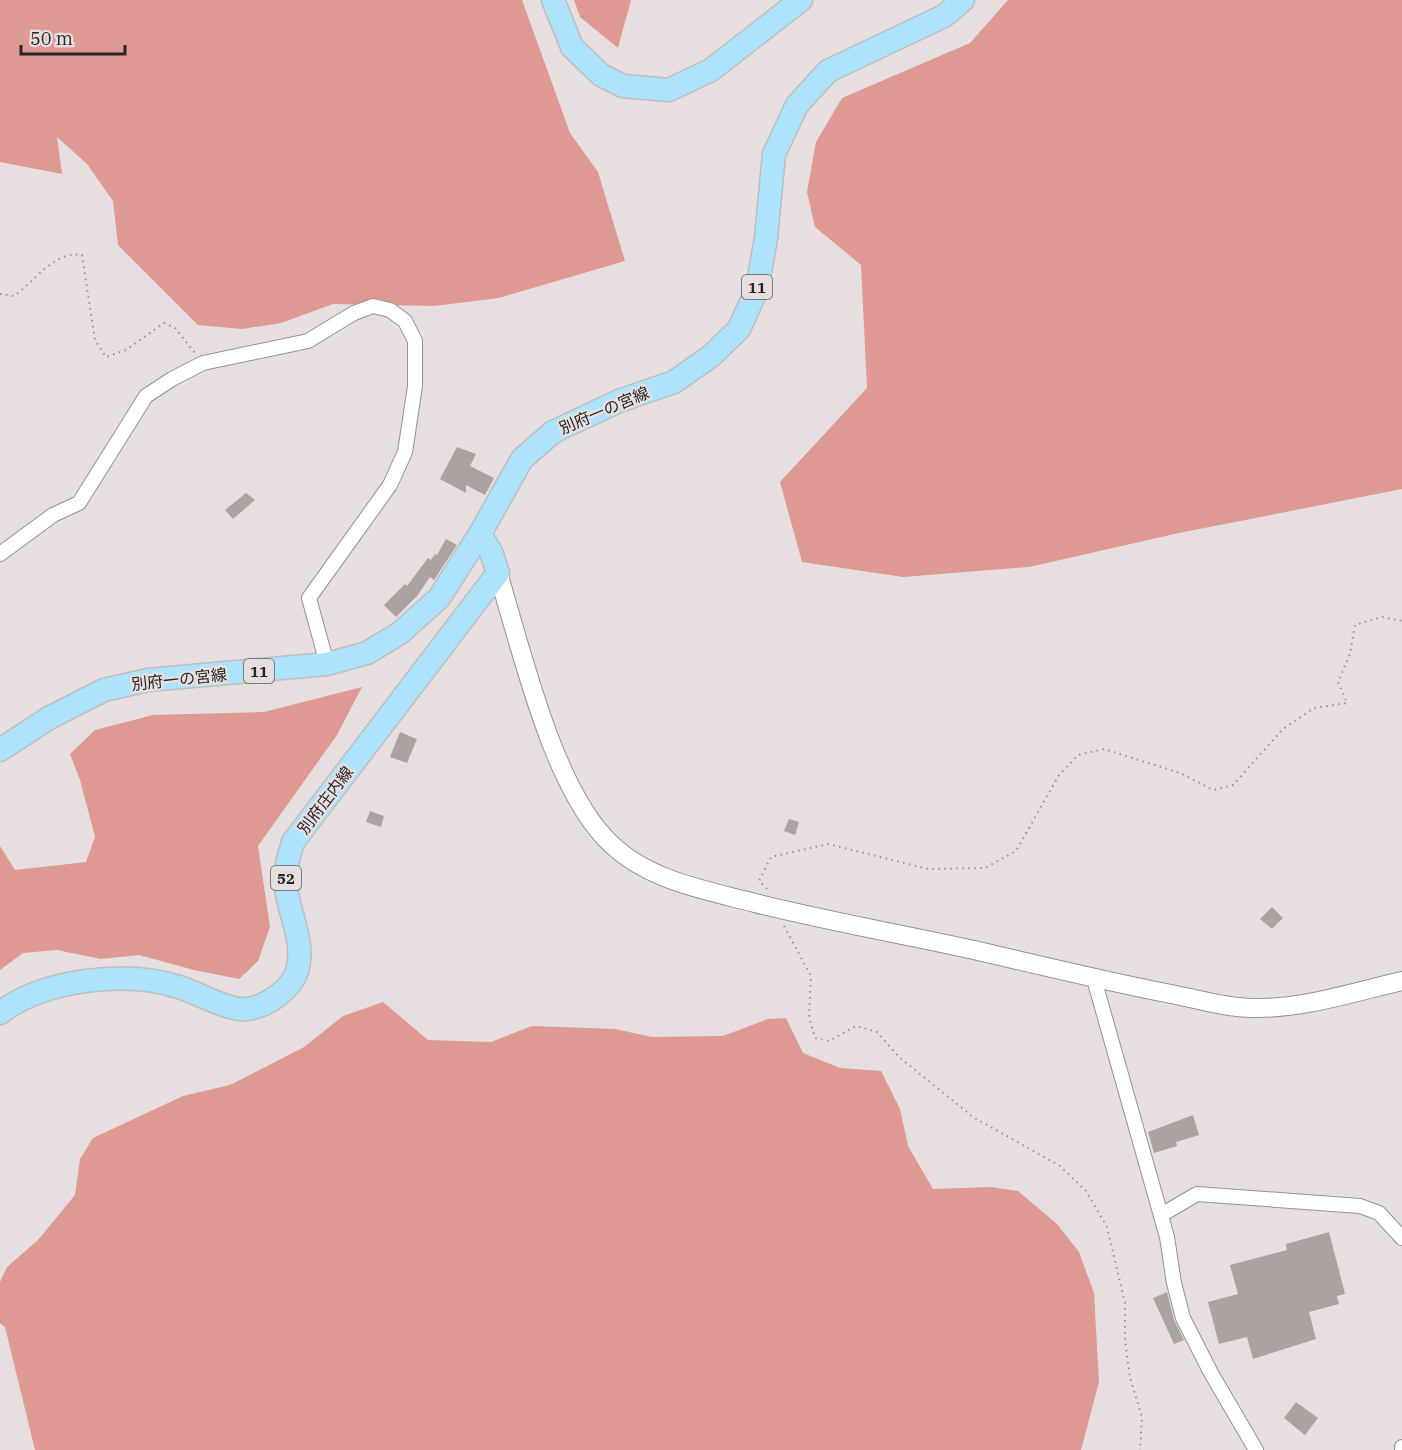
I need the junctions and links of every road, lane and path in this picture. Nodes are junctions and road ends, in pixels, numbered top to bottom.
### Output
1 (554, 0) edge
2 (801, 0) edge
3 (963, 0) edge
4 (0, 294) edge
5 (202, 363) junction
6 (480, 534) junction
7 (0, 554) edge
8 (498, 573) junction
9 (1402, 621) edge
10 (327, 664) junction
11 (0, 750) edge
12 (776, 908) junction
13 (1094, 979) junction
14 (1402, 981) edge
15 (0, 1013) edge
16 (1161, 1215) junction
17 (1402, 1238) edge
18 (1140, 1450) edge
19 (1256, 1450) edge

1 - 2 main road
3 - 6 main road, 別府一の宮線 / 11
4 - 5 path
5 - 7 street
5 - 10 street
6 - 8 main road
6 - 10 main road, 別府一の宮線 / 11
8 - 12 street
8 - 15 main road, 別府庄内線 / 52
9 - 12 path
10 - 11 main road, 別府一の宮線 / 11
12 - 13 street
12 - 18 path
13 - 14 street
13 - 16 street
16 - 17 street
16 - 19 street

